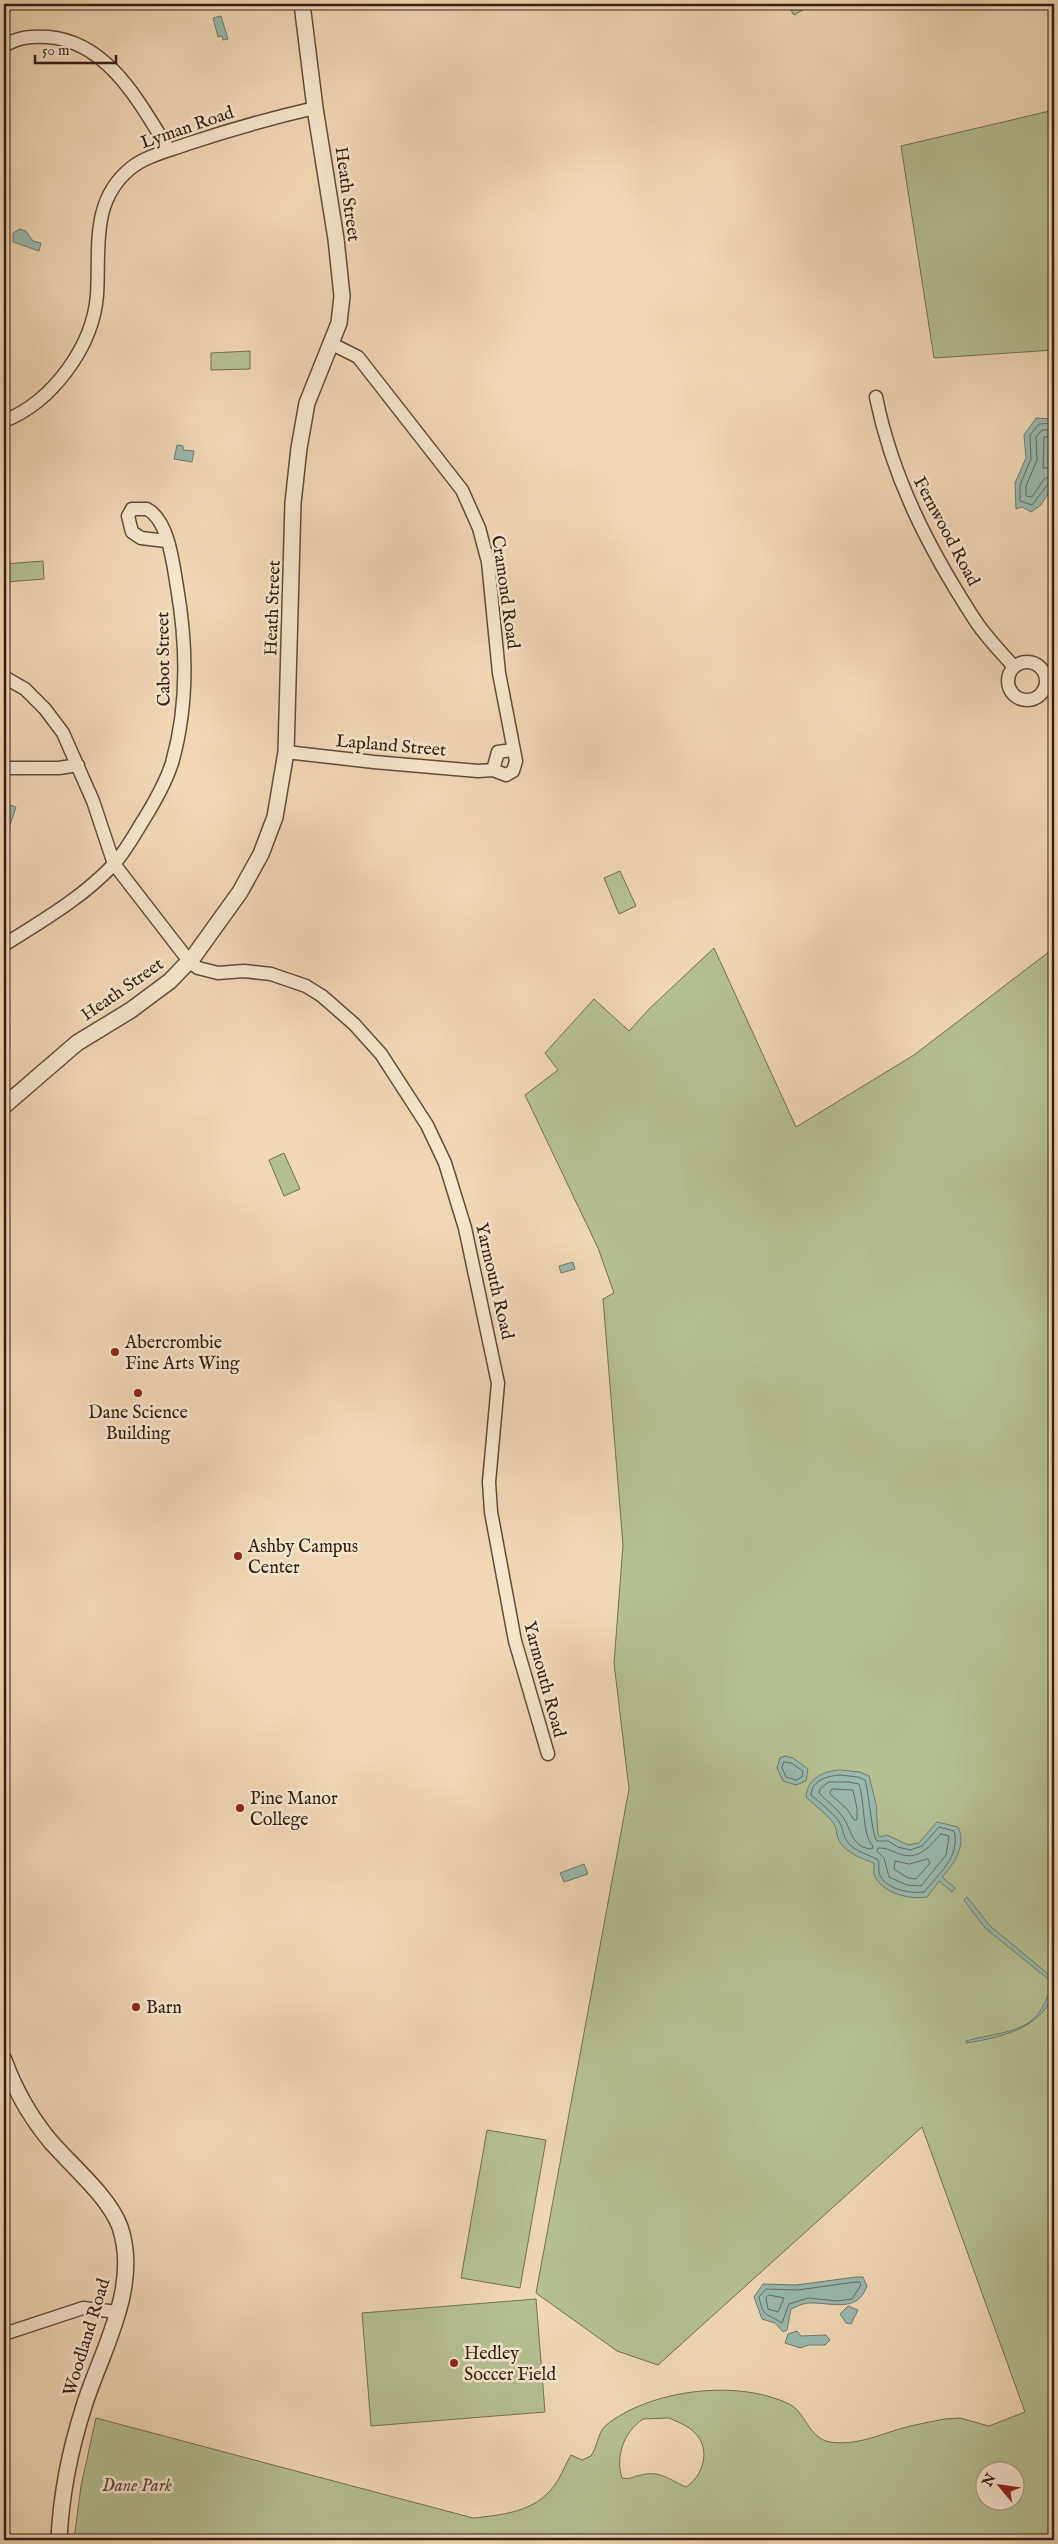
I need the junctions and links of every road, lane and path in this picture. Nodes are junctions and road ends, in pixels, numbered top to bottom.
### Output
1 (302, 4) edge
2 (4, 46) edge
3 (315, 108) junction
4 (169, 150) junction
5 (332, 344) junction
6 (876, 398) dead end
7 (4, 420) edge
8 (166, 541) dead end
9 (1014, 668) junction
10 (1050, 676) edge
11 (4, 677) edge
12 (512, 750) junction
13 (286, 752) junction
14 (78, 765) junction
15 (4, 768) edge
16 (493, 770) junction
17 (114, 864) junction
18 (4, 945) edge
19 (189, 961) junction
20 (4, 1106) edge
21 (548, 1754) dead end
22 (4, 2060) edge
23 (118, 2312) junction
24 (4, 2334) edge
25 (59, 2540) edge

1 - 3 street, Heath Street
2 - 4 street
3 - 4 street, Lyman Road
3 - 5 street, Heath Street
4 - 7 street, Lyman Road
5 - 12 street, Cramond Road
5 - 13 street, Heath Street
6 - 9 street, Fernwood Road
8 - 17 street, Cabot Street
9 - 10 street
9 - 10 street
11 - 14 street
12 - 16 street
12 - 16 street, Lapland Street
13 - 16 street, Lapland Street
13 - 19 street, Heath Street
14 - 15 street
14 - 17 street
17 - 18 street, Cabot Street
17 - 19 street
19 - 20 street, Heath Street
19 - 21 street, Yarmouth Road
22 - 23 street, Woodland Road
23 - 24 street
23 - 25 street, Woodland Road

